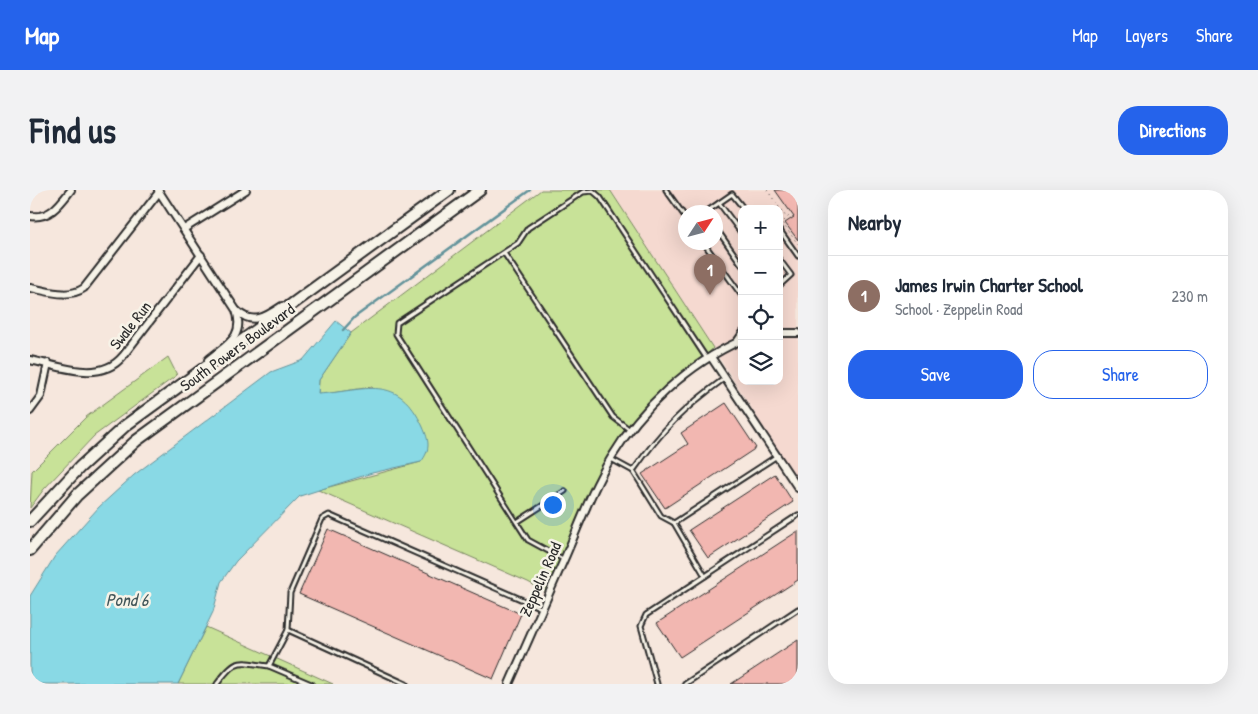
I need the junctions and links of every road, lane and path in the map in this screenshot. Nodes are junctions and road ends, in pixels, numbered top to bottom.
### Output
1 (71, 190) edge
2 (246, 190) edge
3 (449, 190) edge
4 (480, 190) edge
5 (666, 190) edge
6 (767, 190) edge
7 (159, 191) edge
8 (719, 203) junction
9 (716, 205) edge
10 (741, 205) edge
11 (678, 207) edge
12 (792, 214) dead end
13 (30, 216) edge
14 (787, 217) junction
15 (184, 229) junction
16 (738, 229) edge
17 (783, 235) edge
18 (723, 238) edge
19 (798, 244) edge
20 (709, 250) edge
21 (504, 253) junction
22 (201, 255) junction
23 (798, 256) edge
24 (738, 259) edge
25 (783, 264) edge
26 (324, 281) junction
27 (783, 282) edge
28 (30, 288) edge
29 (741, 295) edge
30 (236, 310) junction
31 (783, 333) edge
32 (798, 333) edge
33 (738, 337) edge
34 (738, 342) edge
35 (733, 344) junction
36 (709, 358) junction
37 (30, 360) edge
38 (48, 363) junction
39 (726, 378) junction
40 (176, 387) junction
41 (30, 411) edge
42 (630, 430) junction
43 (777, 456) junction
44 (611, 459) junction
45 (633, 471) junction
46 (798, 488) edge
47 (565, 491) dead end
48 (798, 516) edge
49 (30, 521) edge
50 (517, 522) junction
51 (674, 524) junction
52 (30, 550) edge
53 (564, 559) junction
54 (705, 576) junction
55 (542, 608) junction
56 (798, 609) edge
57 (288, 630) junction
58 (270, 666) junction
59 (217, 684) edge
60 (311, 684) edge
61 (406, 684) edge
62 (509, 684) edge
63 (657, 684) edge
64 (685, 684) edge

1 - 13 street
2 - 15 street
3 - 26 highway, South Powers Boulevard
4 - 52 highway, South Powers Boulevard
5 - 11 lane
6 - 14 path
7 - 15 street
7 - 28 street
8 - 9 lane
8 - 10 lane
8 - 16 lane
12 - 14 path
14 - 19 path
15 - 22 street
17 - 23 lane
18 - 24 lane
20 - 29 lane
21 - 36 lane
21 - 42 lane
21 - 50 lane
22 - 30 street
22 - 38 street, Swale Run
25 - 27 lane
26 - 30 street
26 - 40 highway, South Powers Boulevard
30 - 40 street
31 - 32 street
33 - 35 lane
34 - 35 street, Zeppelin Road
35 - 36 street, Zeppelin Road
36 - 39 street
36 - 42 street, Zeppelin Road
37 - 38 street, Swale Run
38 - 41 street
39 - 43 street
39 - 45 lane
40 - 49 highway, South Powers Boulevard
42 - 44 street, Zeppelin Road
43 - 46 street
43 - 51 lane
44 - 45 lane
44 - 53 street, Zeppelin Road
45 - 51 lane
47 - 50 lane
48 - 54 lane
50 - 53 lane
51 - 54 lane
53 - 55 street, Zeppelin Road
54 - 63 lane
55 - 57 lane
55 - 62 street, Zeppelin Road
56 - 64 lane
57 - 58 lane
57 - 61 lane
58 - 59 lane
58 - 60 lane

